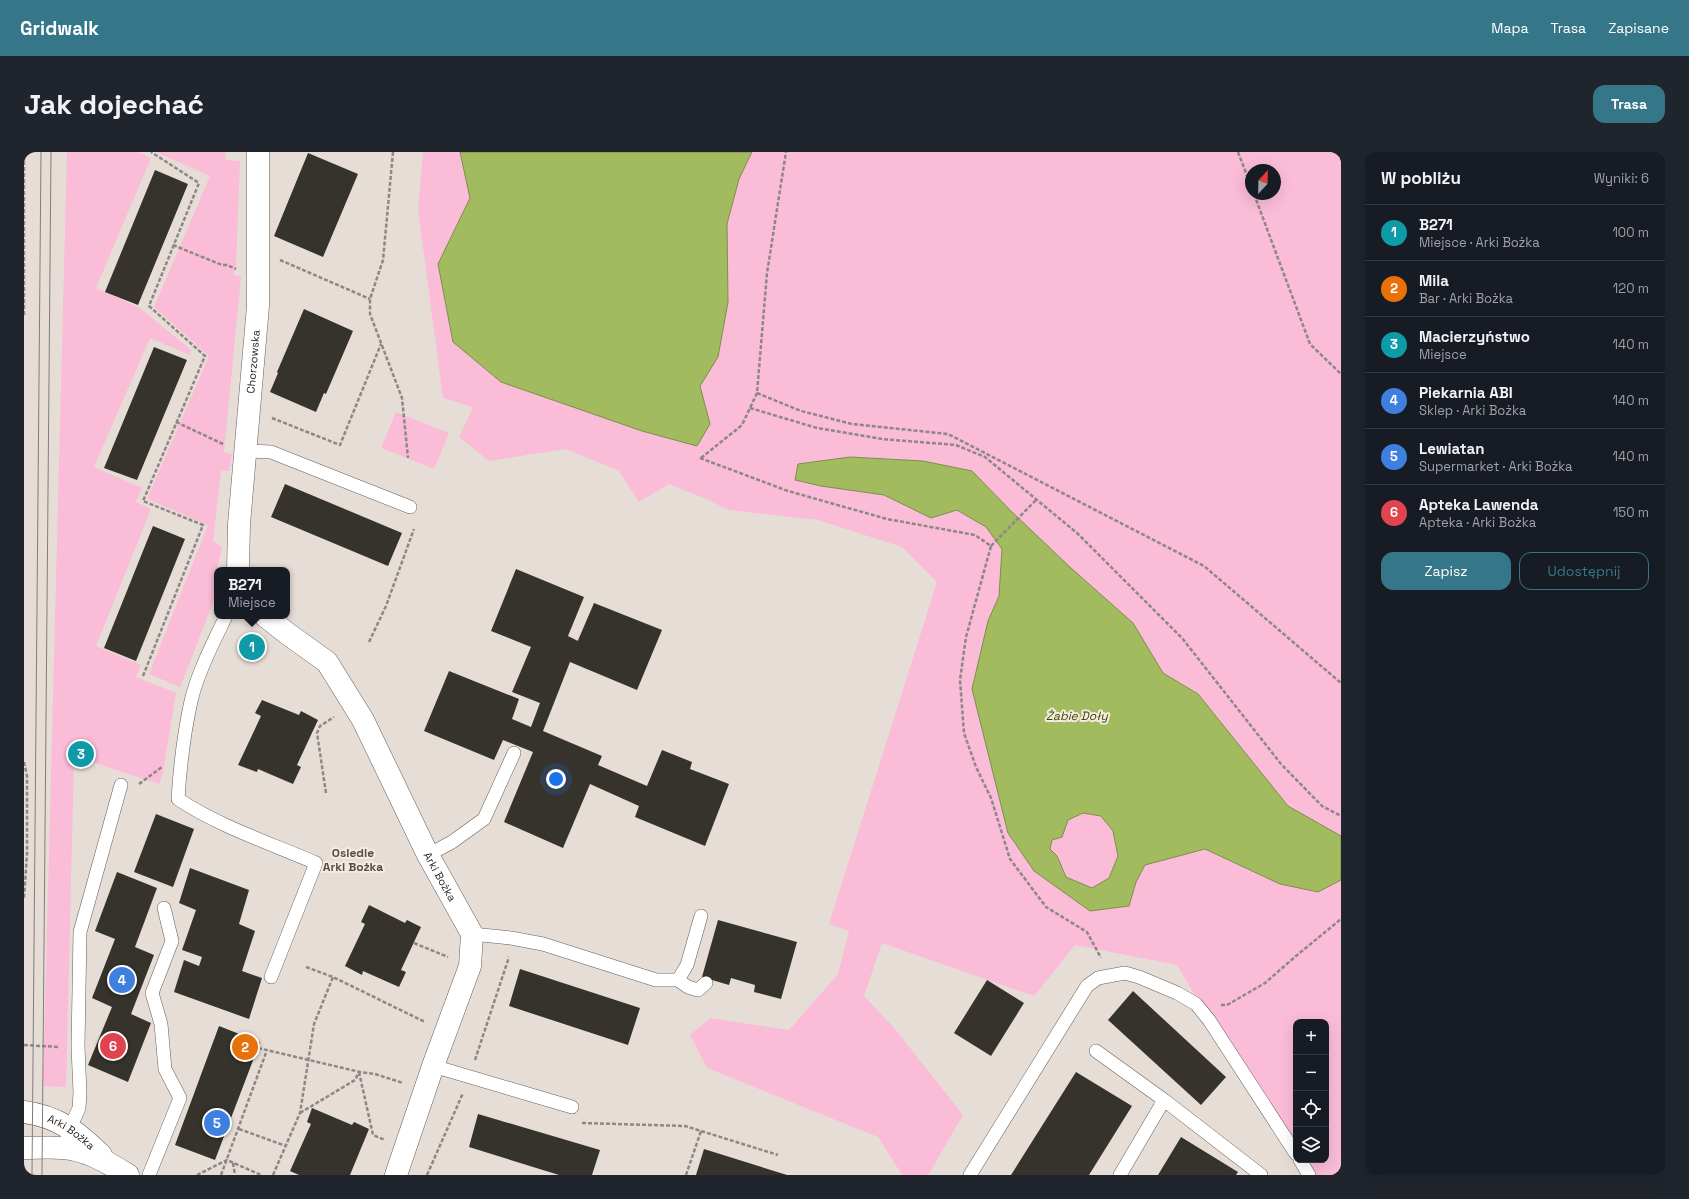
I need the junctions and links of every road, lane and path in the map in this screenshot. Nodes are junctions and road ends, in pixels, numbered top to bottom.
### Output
1 (24, 152) edge
2 (151, 152) edge
3 (258, 152) edge
4 (393, 152) edge
5 (786, 152) edge
6 (1238, 152) edge
7 (1245, 170) edge
8 (1256, 200) edge
9 (173, 245) junction
10 (278, 259) dead end
11 (259, 279) junction
12 (370, 299) junction
13 (24, 315) edge
14 (381, 343) junction
15 (1341, 374) edge
16 (757, 393) junction
17 (750, 408) junction
18 (266, 416) dead end
19 (176, 422) junction
20 (245, 451) junction
21 (408, 458) dead end
22 (1036, 500) junction
23 (410, 507) dead end
24 (414, 529) dead end
25 (991, 546) junction
26 (238, 567) edge
27 (225, 619) edge
28 (269, 619) edge
29 (369, 642) dead end
30 (143, 676) dead end
31 (1341, 683) edge
32 (337, 715) dead end
33 (182, 753) junction
34 (514, 753) dead end
35 (24, 762) edge
36 (121, 785) dead end
37 (135, 786) dead end
38 (326, 793) dead end
39 (1341, 816) edge
40 (428, 855) junction
41 (24, 898) edge
42 (164, 908) dead end
43 (701, 916) dead end
44 (1341, 919) edge
45 (472, 934) junction
46 (414, 943) dead end
47 (470, 966) junction
48 (306, 967) dead end
49 (1110, 975) junction
50 (270, 977) dead end
51 (332, 977) junction
52 (678, 980) junction
53 (706, 983) dead end
54 (1196, 1004) junction
55 (426, 1022) dead end
56 (24, 1045) edge
57 (78, 1047) junction
58 (258, 1048) dead end
59 (267, 1050) junction
60 (1096, 1051) dead end
61 (308, 1061) junction
62 (434, 1066) junction
63 (359, 1072) junction
64 (425, 1091) junction
65 (1164, 1100) junction
66 (572, 1107) dead end
67 (24, 1112) edge
68 (300, 1112) junction
69 (578, 1122) dead end
70 (239, 1129) junction
71 (701, 1131) junction
72 (66, 1138) junction
73 (286, 1146) junction
74 (24, 1148) edge
75 (406, 1148) junction
76 (1293, 1149) edge
77 (778, 1155) dead end
78 (227, 1160) junction
79 (232, 1162) junction
80 (1302, 1163) edge
81 (119, 1170) edge
82 (149, 1175) edge
83 (197, 1175) edge
84 (221, 1175) edge
85 (235, 1175) edge
86 (261, 1175) edge
87 (273, 1175) edge
88 (396, 1175) edge
89 (686, 1175) edge
90 (970, 1175) edge
91 (1120, 1175) edge
92 (1260, 1175) edge
93 (1309, 1175) edge

1 - 13 path
2 - 9 path
3 - 11 street, Chorzowska
4 - 12 path
5 - 16 path
6 - 7 path
8 - 15 path
9 - 11 path
9 - 19 path
10 - 12 path
11 - 20 street, Chorzowska
12 - 14 path
14 - 18 path
14 - 21 path
16 - 17 path
16 - 31 path
17 - 22 path
17 - 25 path
19 - 20 path
19 - 30 path
20 - 23 lane
20 - 26 street, Chorzowska
22 - 25 path
22 - 39 path
24 - 29 path
25 - 49 path
27 - 33 lane
28 - 40 street, Arki Bożka
32 - 38 path
33 - 37 path
33 - 50 lane
34 - 40 lane
35 - 41 path
36 - 57 lane
40 - 45 street, Arki Bożka
42 - 82 lane
43 - 52 lane
44 - 54 path
45 - 47 street
45 - 52 lane
46 - 47 path
47 - 62 street
48 - 51 path
49 - 54 lane
49 - 90 lane
51 - 55 path
51 - 61 path
52 - 53 lane
54 - 76 lane
56 - 57 path
57 - 72 lane
58 - 59 path
59 - 61 path
59 - 70 path
60 - 65 lane
61 - 63 path
61 - 68 path
62 - 64 street
62 - 66 lane
63 - 64 path
63 - 68 path
63 - 75 path
64 - 75 street
65 - 91 lane
65 - 92 lane
67 - 72 street, Arki Bożka
68 - 73 path
69 - 71 path
70 - 73 path
70 - 78 path
71 - 77 path
71 - 89 path
72 - 74 street, Arki Bożka
72 - 81 street, Arki Bożka
73 - 87 path
75 - 88 street
78 - 79 path
78 - 83 path
78 - 84 path
79 - 85 path
79 - 86 path
80 - 93 lane

